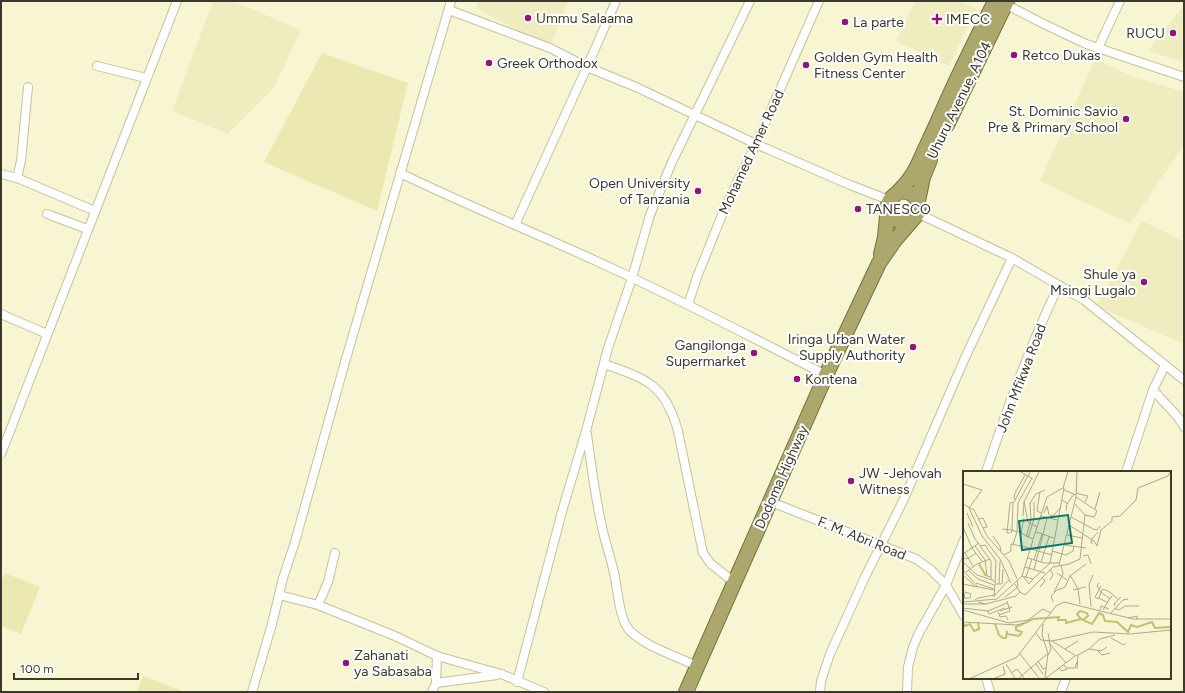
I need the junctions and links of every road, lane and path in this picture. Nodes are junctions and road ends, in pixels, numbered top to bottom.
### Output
1 (176, 1) edge
2 (451, 1) edge
3 (616, 1) edge
4 (750, 1) edge
5 (819, 1) edge
6 (1120, 1) edge
7 (1002, 2) edge
8 (449, 10) junction
9 (1098, 48) junction
10 (97, 66) dead end
11 (587, 67) junction
12 (1184, 77) edge
13 (146, 78) junction
14 (28, 86) dead end
15 (695, 116) junction
16 (756, 144) junction
17 (400, 173) junction
18 (1, 174) edge
19 (17, 178) junction
20 (892, 200) junction
21 (95, 211) junction
22 (916, 211) junction
23 (47, 214) dead end
24 (515, 224) junction
25 (87, 229) junction
26 (1012, 258) junction
27 (879, 263) junction
28 (632, 278) junction
29 (1059, 285) junction
30 (688, 305) junction
31 (1, 314) edge
32 (47, 334) junction
33 (604, 364) junction
34 (1165, 365) junction
35 (826, 375) junction
36 (1184, 380) edge
37 (1153, 390) junction
38 (1184, 427) edge
39 (586, 431) junction
40 (3, 443) edge
41 (1, 454) edge
42 (986, 471) edge
43 (1126, 471) edge
44 (771, 502) junction
45 (963, 542) edge
46 (881, 545) junction
47 (336, 553) dead end
48 (734, 582) junction
49 (946, 585) junction
50 (279, 595) junction
51 (318, 604) junction
52 (963, 614) edge
53 (437, 656) junction
54 (698, 666) junction
55 (501, 674) junction
56 (986, 679) edge
57 (1066, 679) edge
58 (517, 682) junction
59 (436, 683) junction
60 (252, 692) edge
61 (432, 692) edge
62 (544, 692) edge
63 (686, 692) edge
64 (820, 692) edge
65 (907, 692) edge
66 (990, 692) edge
67 (1061, 692) edge

1 - 13 street
2 - 8 street
3 - 11 street
4 - 15 street
5 - 16 street, Mohamed Amer Road
6 - 9 street
7 - 9 street
7 - 20 highway, Uhuru Avenue, A104
7 - 22 highway, Uhuru Avenue, A104
8 - 11 street
8 - 17 street
9 - 12 street
10 - 13 street
11 - 15 street
11 - 24 street
13 - 21 street
14 - 19 street
15 - 16 street
15 - 28 street
16 - 20 street
16 - 30 street, Mohamed Amer Road
17 - 24 street
17 - 50 street
18 - 19 street
19 - 21 street
20 - 22 highway
20 - 22 highway
20 - 27 highway
21 - 25 street
22 - 26 street
22 - 27 highway
23 - 25 street
24 - 28 street
25 - 32 street
26 - 29 street
26 - 46 street
27 - 35 highway, Dodoma Highway
28 - 30 street
28 - 33 street
29 - 34 street
29 - 42 street, John Mfikwa Road
30 - 35 street
31 - 32 street
32 - 40 street
33 - 39 street
33 - 48 street
34 - 36 street
34 - 37 street
35 - 44 highway, Dodoma Highway
37 - 38 street
37 - 43 street
39 - 54 street
39 - 58 street
40 - 41 street
44 - 46 street, F. M. Abri Road
44 - 48 highway, Dodoma Highway
45 - 49 street
46 - 49 street, F. M. Abri Road
46 - 64 street
47 - 51 street
48 - 54 highway, Dodoma Highway
49 - 52 street, F. M. Abri Road
49 - 65 street
50 - 51 street
50 - 60 street
51 - 53 street
53 - 55 street
53 - 59 street
54 - 63 highway, Dodoma Highway
55 - 58 street
55 - 59 street
56 - 66 street
57 - 67 street
58 - 62 street
59 - 61 street

